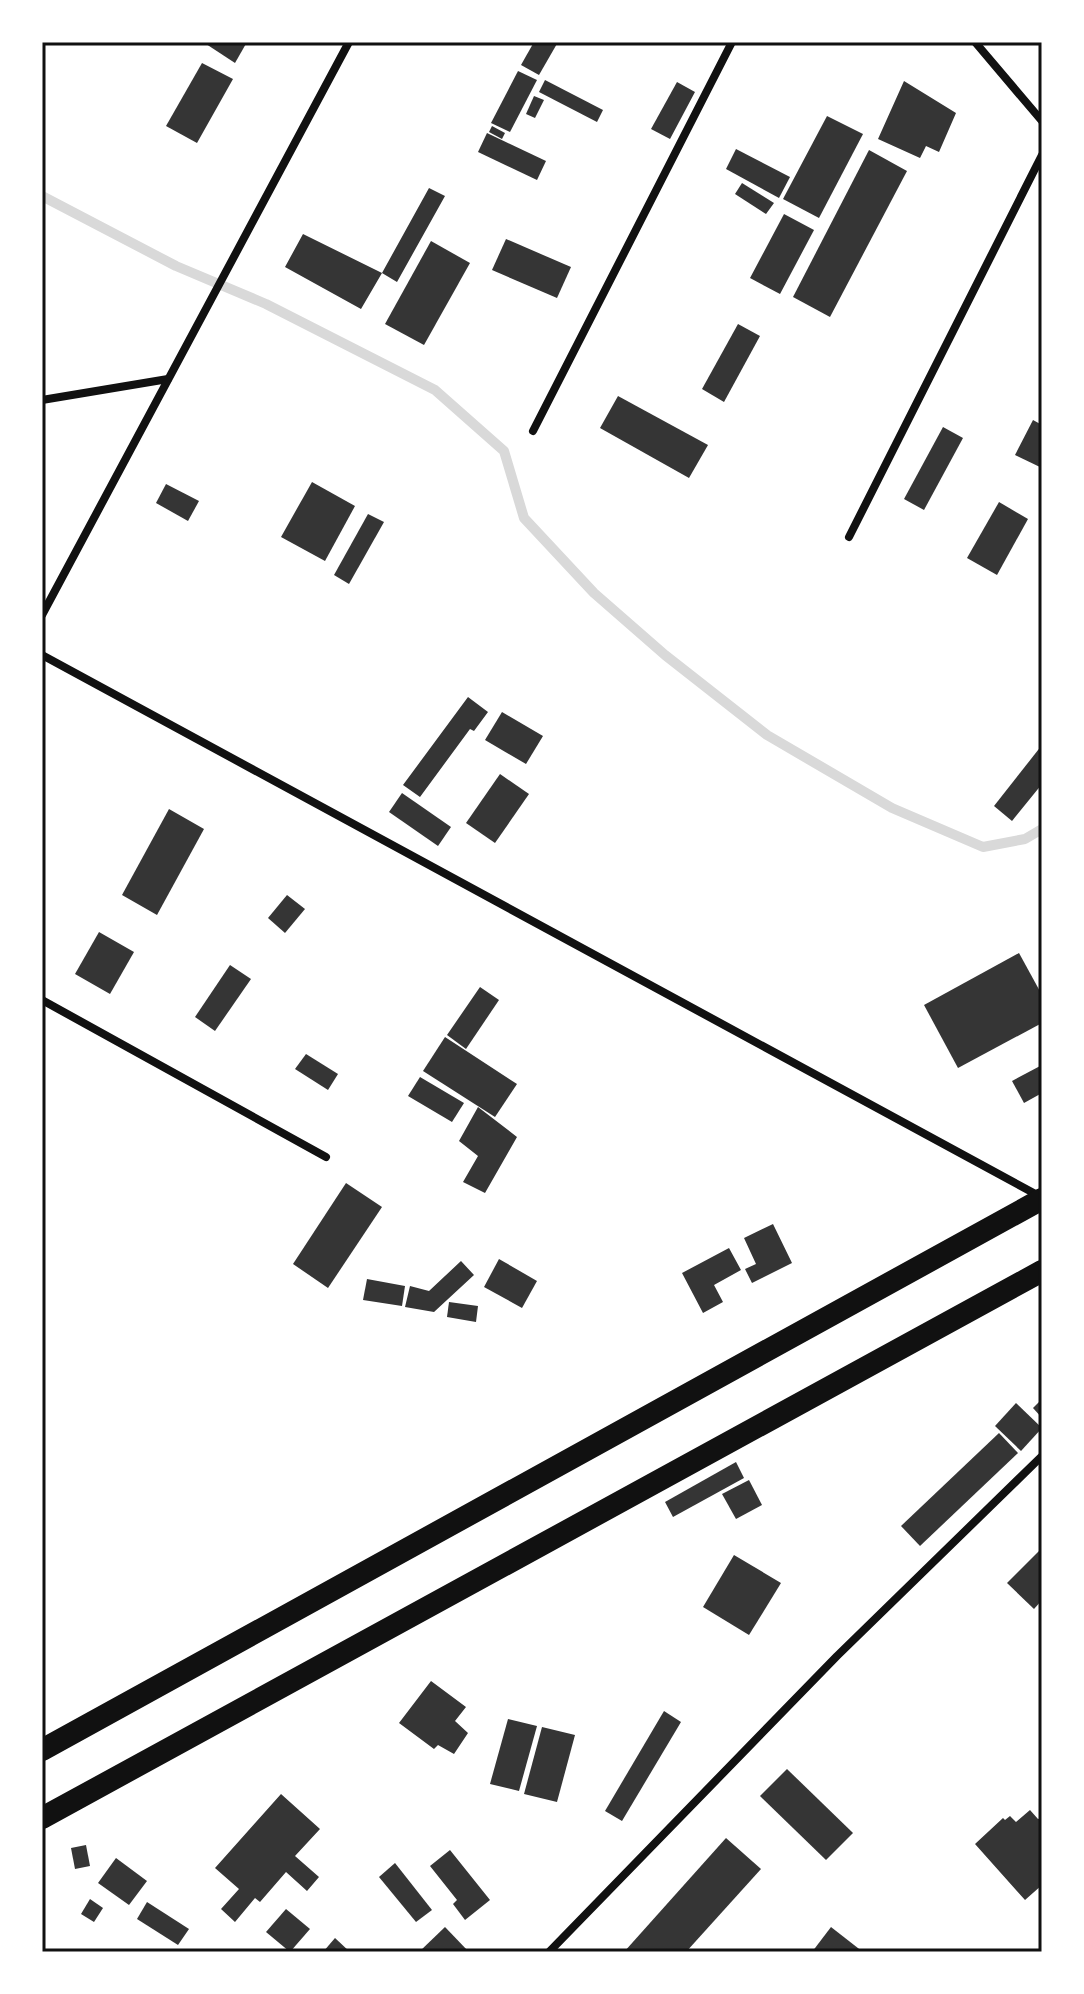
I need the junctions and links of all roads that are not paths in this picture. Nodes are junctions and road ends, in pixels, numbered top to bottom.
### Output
1 (349, 42) edge
2 (732, 42) edge
3 (975, 42) edge
4 (1042, 121) edge
5 (1042, 155) edge
6 (168, 379) junction
7 (42, 400) edge
8 (533, 431) dead end
9 (849, 537) dead end
10 (42, 615) edge
11 (42, 655) edge
12 (42, 1000) edge
13 (326, 1157) dead end
14 (1042, 1198) edge
15 (1042, 1271) edge
16 (1042, 1456) edge
17 (42, 1750) edge
18 (42, 1818) edge
19 (549, 1952) edge

1 - 6 street
2 - 8 street
3 - 4 street
5 - 9 street
6 - 7 street
6 - 10 street
11 - 14 street
12 - 13 street
14 - 17 highway
15 - 18 highway
16 - 19 street

